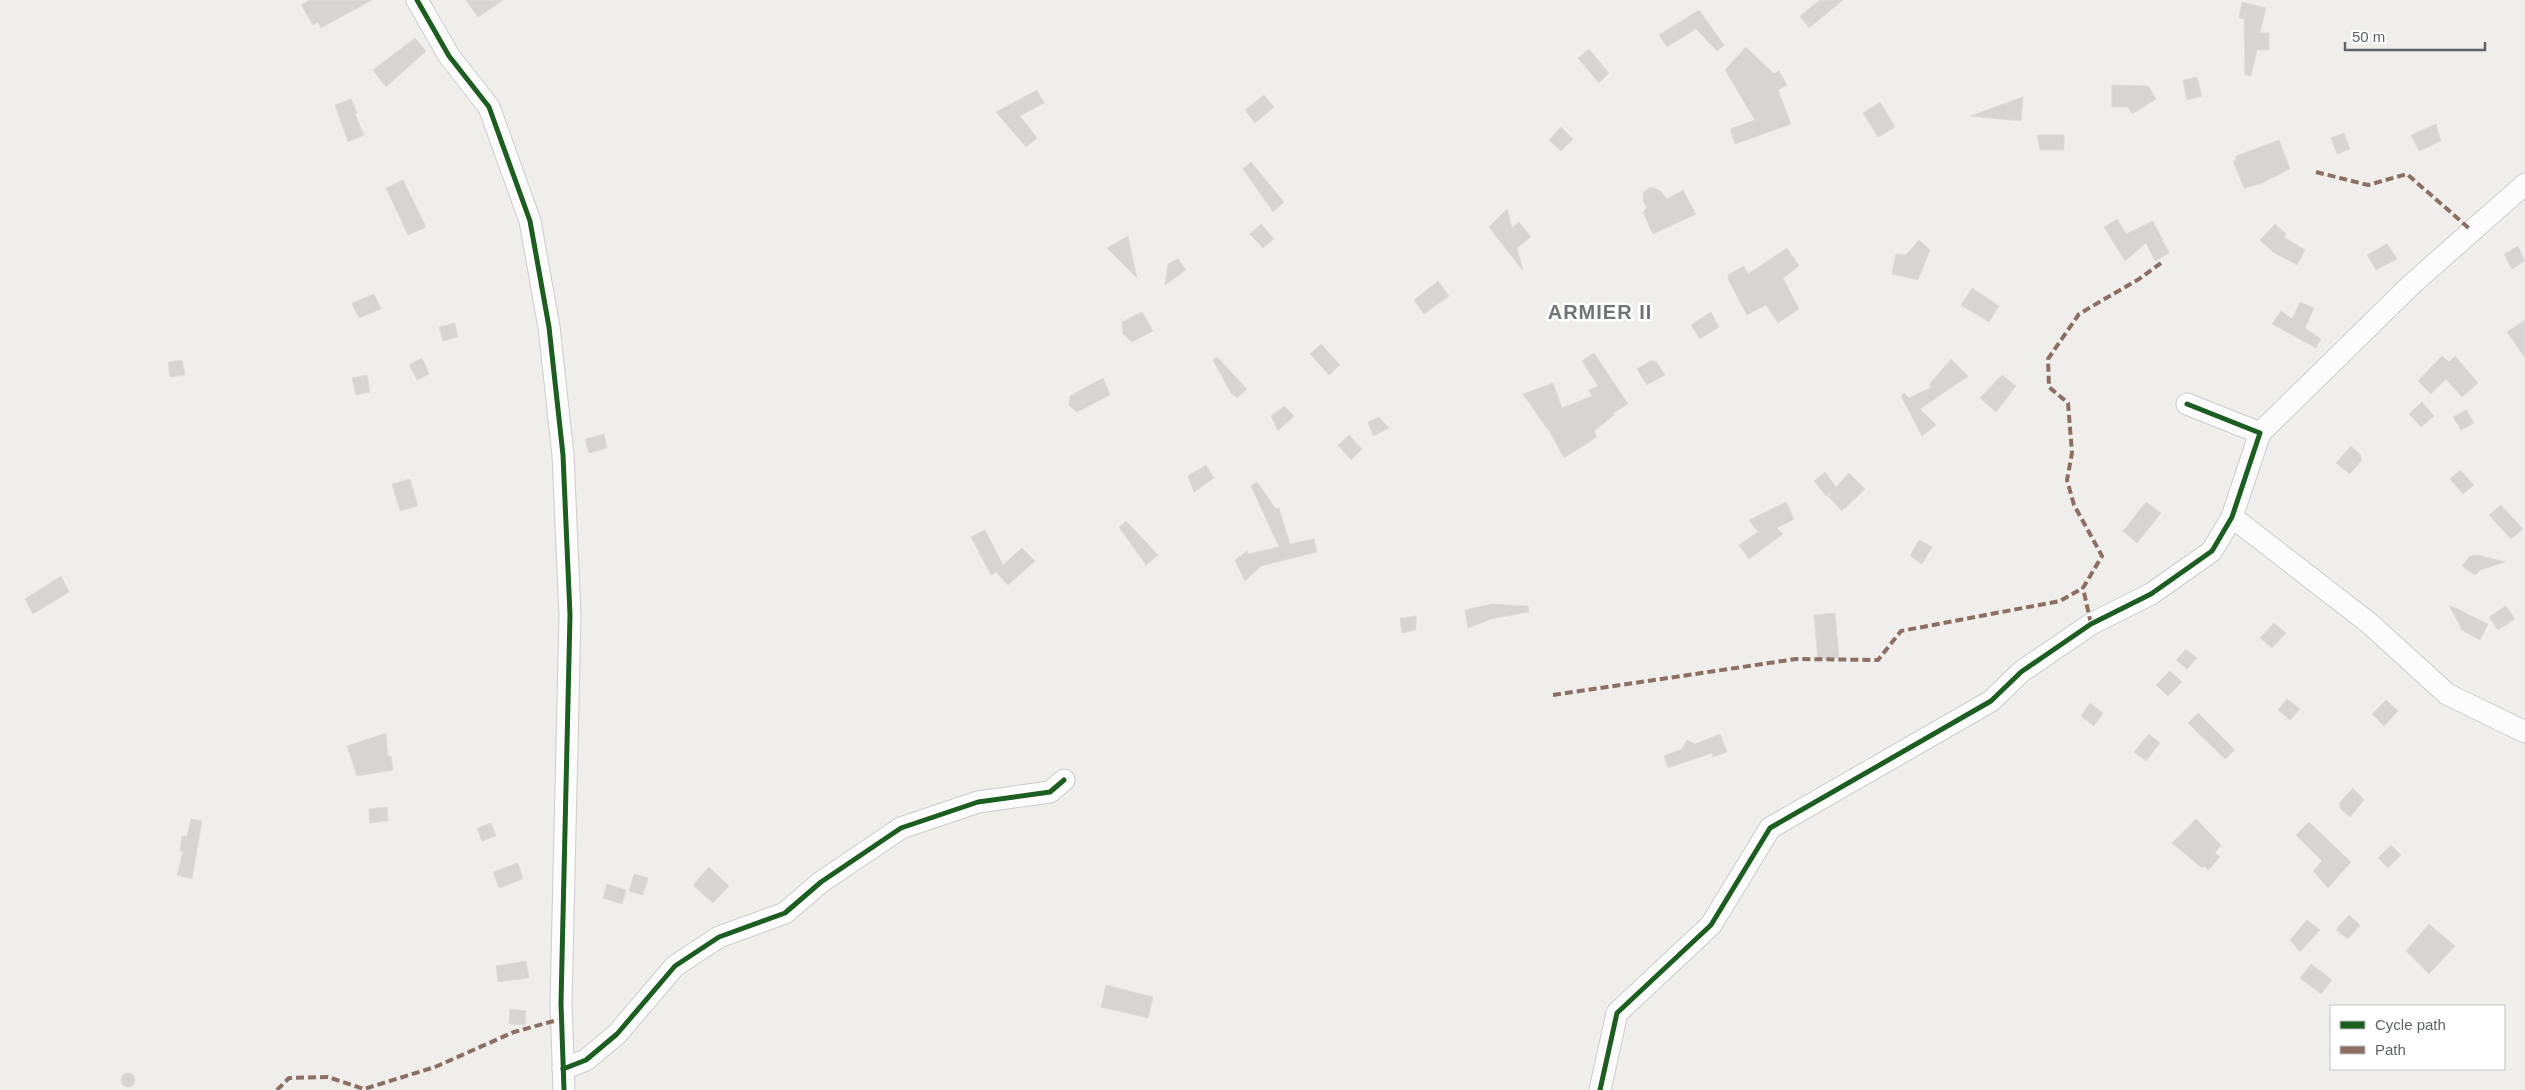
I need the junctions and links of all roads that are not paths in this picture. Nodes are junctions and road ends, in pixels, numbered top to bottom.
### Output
1 (418, 0) edge
2 (2525, 184) edge
3 (2187, 404) dead end
4 (2260, 433) junction
5 (2232, 517) junction
6 (2525, 732) edge
7 (1064, 780) dead end
8 (563, 1080) edge
9 (1600, 1090) edge

1 - 8 street
2 - 4 street
3 - 4 street
4 - 5 street
5 - 6 street
5 - 9 street
7 - 8 street

